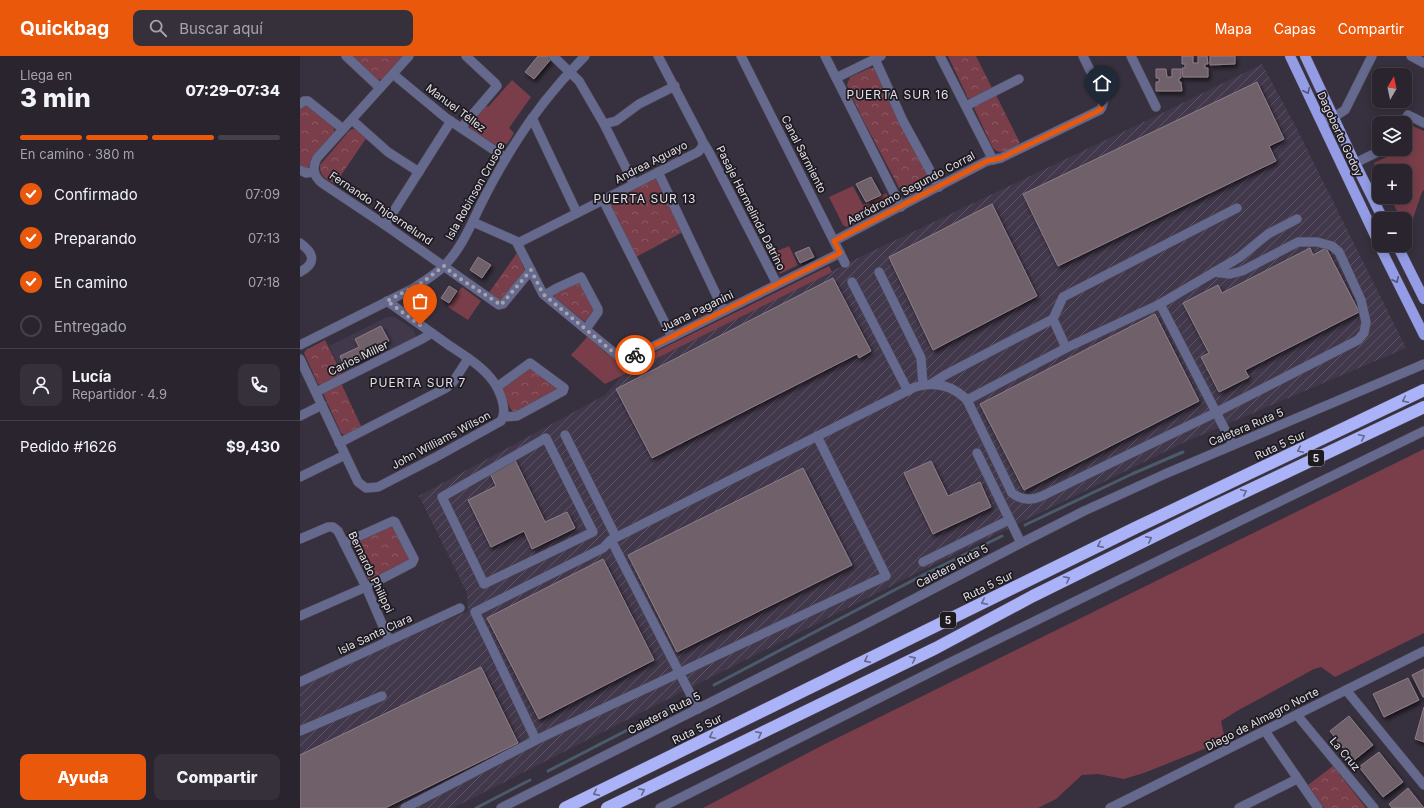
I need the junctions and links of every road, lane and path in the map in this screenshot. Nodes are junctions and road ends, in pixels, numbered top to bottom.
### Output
1 (346, 56) edge
2 (409, 56) edge
3 (466, 56) edge
4 (553, 56) edge
5 (585, 56) edge
6 (658, 56) edge
7 (741, 56) edge
8 (825, 56) edge
9 (940, 56) edge
10 (1082, 56) edge
11 (1131, 56) edge
12 (1290, 56) edge
13 (1305, 56) edge
14 (1372, 56) edge
15 (1411, 56) edge
16 (878, 58) edge
17 (1424, 63) edge
18 (570, 71) junction
19 (393, 74) junction
20 (836, 78) junction
21 (1020, 79) dead end
22 (675, 86) junction
23 (380, 88) junction
24 (300, 104) edge
25 (966, 106) junction
26 (1156, 107) dead end
27 (1412, 117) edge
28 (532, 118) junction
29 (1334, 118) junction
30 (352, 120) junction
31 (451, 121) junction
32 (1322, 123) junction
33 (1424, 123) edge
34 (604, 124) junction
35 (461, 128) junction
36 (343, 129) junction
37 (703, 142) junction
38 (1372, 155) edge
39 (506, 158) junction
40 (993, 160) junction
41 (1355, 163) junction
42 (300, 170) edge
43 (314, 172) junction
44 (419, 172) junction
45 (658, 172) junction
46 (634, 184) junction
47 (939, 187) junction
48 (1372, 198) joint
49 (603, 200) junction
50 (1359, 204) junction
51 (901, 207) junction
52 (1237, 208) dead end
53 (577, 213) junction
54 (1297, 219) dead end
55 (473, 222) junction
56 (385, 225) junction
57 (1372, 231) edge
58 (834, 241) junction
59 (300, 243) edge
60 (518, 243) junction
61 (1382, 252) edge
62 (1400, 252) edge
63 (840, 253) junction
64 (845, 263) dead end
65 (444, 266) junction
66 (531, 270) junction
67 (300, 272) edge
68 (879, 272) dead end
69 (1214, 272) junction
70 (852, 282) dead end
71 (777, 284) junction
72 (545, 295) junction
73 (1424, 299) edge
74 (387, 301) junction
75 (1160, 304) junction
76 (724, 311) junction
77 (1053, 319) junction
78 (586, 329) junction
79 (432, 333) junction
80 (1424, 335) edge
81 (672, 337) junction
82 (300, 344) edge
83 (1066, 348) junction
84 (300, 359) edge
85 (468, 359) junction
86 (1424, 364) edge
87 (927, 384) junction
88 (497, 387) junction
89 (1424, 390) edge
90 (908, 391) junction
91 (316, 392) junction
92 (967, 400) junction
93 (322, 405) junction
94 (1424, 407) edge
95 (1215, 413) junction
96 (300, 416) edge
97 (503, 417) junction
98 (1424, 431) edge
99 (565, 435) dead end
100 (817, 436) junction
101 (339, 443) junction
102 (1233, 445) junction
103 (977, 453) dead end
104 (345, 455) junction
105 (579, 463) junction
106 (564, 471) junction
107 (300, 478) edge
108 (1009, 520) junction
109 (613, 538) junction
110 (300, 539) edge
111 (344, 543) junction
112 (1021, 543) junction
113 (923, 562) dead end
114 (366, 587) junction
115 (460, 608) dead end
116 (300, 616) edge
117 (389, 640) junction
118 (1424, 651) edge
119 (678, 673) junction
120 (300, 682) edge
121 (1346, 690) junction
122 (382, 696) dead end
123 (698, 710) junction
124 (1297, 715) junction
125 (300, 731) edge
126 (1265, 731) junction
127 (536, 740) junction
128 (1297, 779) junction
129 (1424, 785) edge
130 (405, 808) edge
131 (501, 808) edge
132 (566, 808) edge
133 (607, 808) edge
134 (660, 808) edge
135 (1110, 808) edge
136 (1240, 808) edge
137 (1318, 808) edge
138 (1374, 808) edge

1 - 23 street
2 - 19 street, Fernando Thjoernelund
3 - 35 street
4 - 18 street
5 - 18 street, Isla Robinson Crusoe
6 - 22 street, Andrea Aguayo
7 - 58 street, Canal Sarmiento
8 - 20 street
9 - 25 street
10 - 40 street, Aeródromo Segundo Corral
11 - 26 street
12 -> 32 main road, Dagoberto Godoy
13 - 29 main road, Dagoberto Godoy
14 - 29 street
15 - 17 street
16 - 20 street
16 - 47 street
18 - 28 street, Isla Robinson Crusoe
18 - 34 street
19 - 23 street, Fernando Thjoernelund
19 - 31 street, Manuel Téllez
20 - 51 street
21 - 25 street
22 - 34 street
22 - 37 street, Andrea Aguayo
23 - 30 street, Fernando Thjoernelund
24 - 36 street
25 - 40 street
27 - 33 street
28 - 39 street, Isla Robinson Crusoe
28 - 53 street
29 - 32 street
29 - 41 main road, Dagoberto Godoy
30 - 36 street, Fernando Thjoernelund
30 - 44 street
31 - 35 street, Manuel Téllez
31 - 44 street
32 - 50 main road, Dagoberto Godoy
34 - 46 street
35 - 39 street, Manuel Téllez
36 - 43 street, Fernando Thjoernelund
37 - 45 street, Andrea Aguayo
37 - 71 street, Pasaje Hermelinda Datrino
38 - 41 street
39 - 55 street, Isla Robinson Crusoe
40 - 47 street, Aeródromo Segundo Corral
41 - 48 main road, Dagoberto Godoy
42 - 43 street
43 - 56 street, Fernando Thjoernelund
44 - 56 street
45 - 46 street, Andrea Aguayo
45 - 76 street
46 - 49 street, Andrea Aguayo
47 - 51 street, Aeródromo Segundo Corral
48 - 50 main road
49 - 53 street, Andrea Aguayo
49 - 81 street
50 - 57 main road, Dagoberto Godoy
51 - 58 street, Aeródromo Segundo Corral
52 - 77 street
53 - 60 street, Andrea Aguayo
54 - 69 street
55 - 60 street
55 - 65 street, Isla Robinson Crusoe
56 - 65 street, Fernando Thjoernelund
58 - 63 street, Canal Sarmiento
59 - 67 street
60 - 66 street, Juana Paganini
61 -> 80 main road, Dagoberto Godoy
62 - 73 main road
63 - 64 street, Canal Sarmiento
63 - 71 street, Juana Paganini
65 - 66 street, Fernando Thjoernelund
65 - 74 street, Isla Robinson Crusoe
66 - 72 street, Juana Paganini
68 - 87 street
69 - 75 street
69 - 95 street
70 - 90 street
71 - 76 street, Juana Paganini
72 - 78 street, Juana Paganini
72 - 78 street
74 - 79 street, John Williams Wilson
74 - 82 street, Isla Robinson Crusoe
75 - 83 street
75 - 95 street
76 - 81 street, Juana Paganini
77 - 83 street
77 - 87 street
78 - 81 street, Juana Paganini
79 - 85 street, John Williams Wilson
79 - 91 street, Carlos Miller
83 - 92 street
84 - 91 street, John Williams Wilson
85 - 88 street, John Williams Wilson
85 - 101 street
86 - 102 street, Caletera Ruta 5
87 - 90 street
87 - 92 street
88 - 97 street, John Williams Wilson
88 - 97 street
89 -> 132 highway, Ruta 5 Sur / 5
90 - 100 street
91 - 93 street, John Williams Wilson
92 - 95 street
93 - 96 street
93 - 101 street, John Williams Wilson
133 -> 94 highway, 5
95 - 102 street
97 - 104 street, John Williams Wilson
98 - 134 street
99 - 105 street
100 - 109 street
100 - 119 street
101 - 104 street, John Williams Wilson
102 - 112 street, Caletera Ruta 5
103 - 108 street
104 - 107 street
105 - 106 street
105 - 109 street
106 - 106 street
108 - 112 street
108 - 113 street
109 - 119 street
109 - 127 street
110 - 111 street, Bernardo Philippi
111 - 114 street, Bernardo Philippi
111 - 114 street
112 - 123 street, Caletera Ruta 5
114 - 116 street
114 - 117 street, Bernardo Philippi
115 - 117 street, Isla Santa Clara
117 - 120 street, Isla Santa Clara
118 - 121 street, Diego de Almagro Norte
119 - 123 street
119 - 127 street
121 - 124 street, Diego de Almagro Norte
121 - 129 street
122 - 125 street
123 - 131 street, Caletera Ruta 5
124 - 126 street, Diego de Almagro Norte
124 - 138 street, La Cruz
126 - 128 street
126 - 135 street, Diego de Almagro Norte
127 - 130 street
128 - 136 street
128 - 137 street

